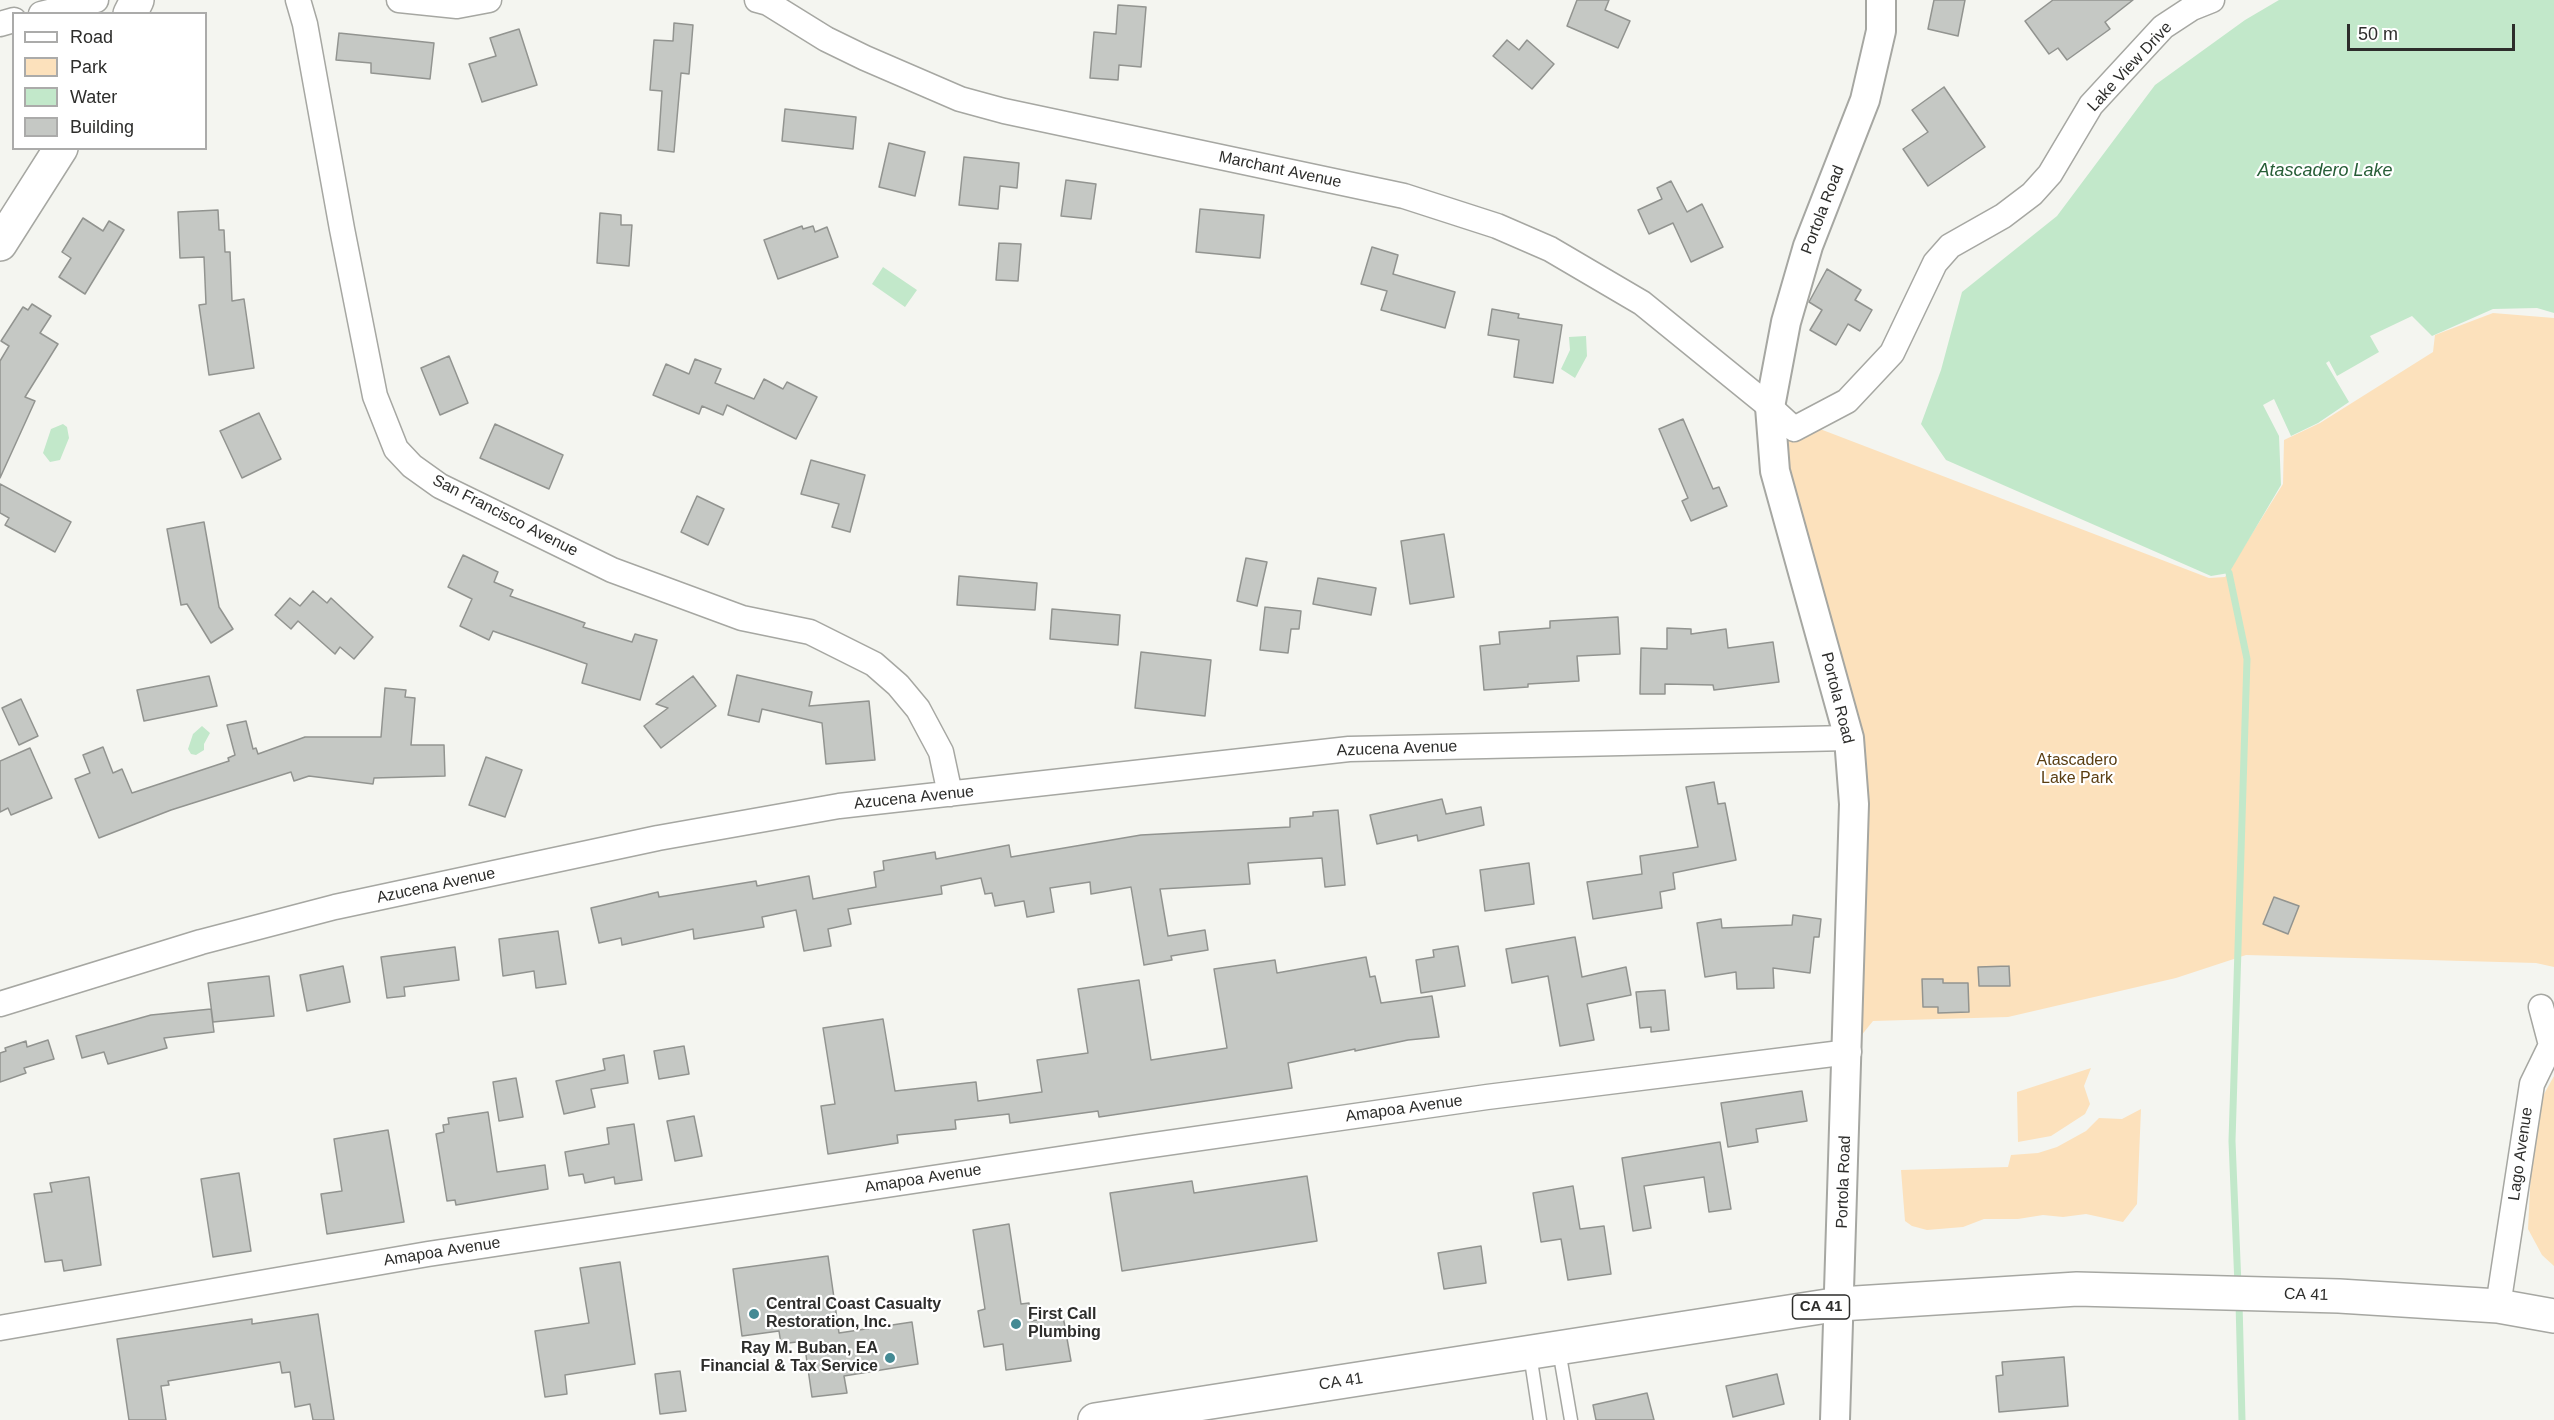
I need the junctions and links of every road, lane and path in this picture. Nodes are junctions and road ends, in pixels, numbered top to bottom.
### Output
1 (96, 0) edge
2 (298, 0) edge
3 (399, 0) edge
4 (489, 0) edge
5 (757, 0) edge
6 (1881, 0) edge
7 (2212, 0) edge
8 (49, 12) edge
9 (61, 150) edge
10 (0, 244) edge
11 (1770, 407) junction
12 (1849, 738) junction
13 (950, 794) junction
14 (0, 1004) edge
15 (2541, 1007) dead end
16 (1849, 1052) junction
17 (1840, 1304) junction
18 (2499, 1306) junction
19 (2554, 1316) edge
20 (0, 1328) edge
21 (1544, 1350) junction
22 (1095, 1420) edge
23 (1540, 1420) edge
24 (1570, 1420) edge
25 (1835, 1420) edge

1 - 8 street
2 - 13 street, San Francisco Avenue
3 - 4 street
5 - 11 street, Marchant Avenue
6 - 11 street, Portola Road
7 - 11 street, Lake View Drive
9 - 10 main road
11 - 12 street, Portola Road
12 - 13 street, Azucena Avenue
12 - 16 street, Portola Road
13 - 14 street, Azucena Avenue
15 - 18 street, Lago Avenue
16 - 17 street, Portola Road
16 - 20 street, Amapoa Avenue
17 - 18 main road, CA 41 / CA 41
17 - 21 main road, CA 41 / CA 41
17 - 25 street, Portola Road
18 - 19 main road, CA 41 / CA 41
21 - 22 main road, CA 41 / CA 41
21 - 23 lane
21 - 24 lane

